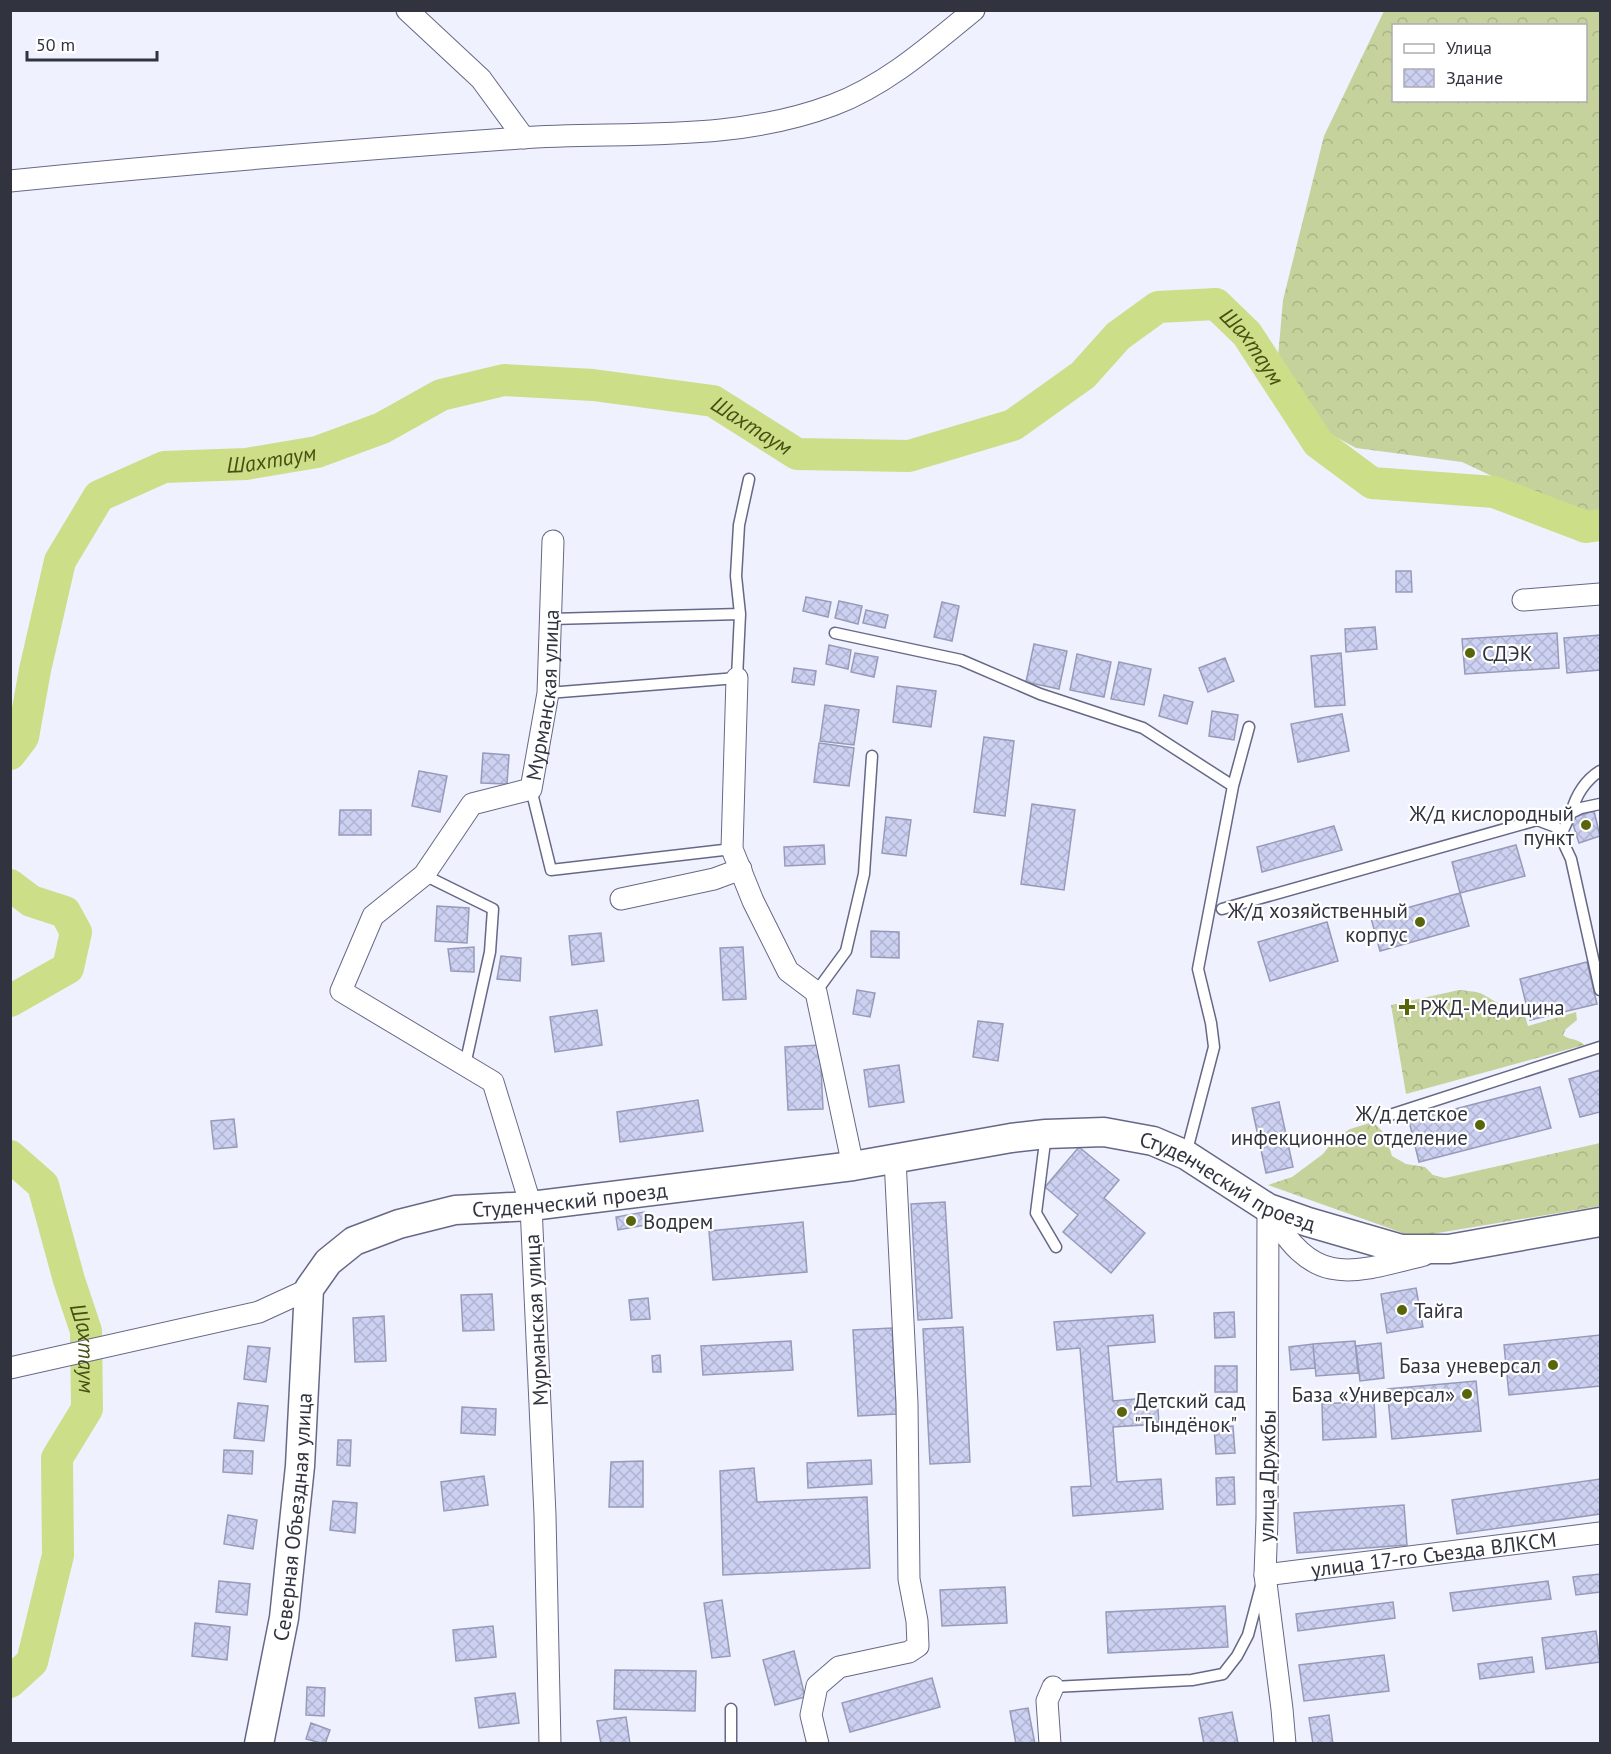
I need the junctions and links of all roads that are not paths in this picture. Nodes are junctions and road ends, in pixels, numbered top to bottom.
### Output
1 (407, 10) edge
2 (974, 10) edge
3 (524, 138) junction
4 (10, 181) edge
5 (749, 479) dead end
6 (553, 541) dead end
7 (1600, 594) edge
8 (1523, 600) dead end
9 (740, 614) junction
10 (551, 620) junction
11 (835, 633) dead end
12 (737, 678) junction
13 (548, 693) junction
14 (1249, 727) dead end
15 (872, 756) dead end
16 (1600, 771) edge
17 (1233, 786) junction
18 (531, 789) junction
19 (1600, 804) edge
20 (1571, 813) junction
21 (1560, 837) junction
22 (732, 849) junction
23 (741, 869) junction
24 (423, 875) junction
25 (621, 899) dead end
26 (1222, 909) dead end
27 (1600, 990) edge
28 (816, 992) junction
29 (1600, 1047) edge
30 (465, 1065) junction
31 (1390, 1115) dead end
32 (1046, 1134) junction
33 (1186, 1155) junction
34 (896, 1159) junction
35 (853, 1166) junction
36 (531, 1206) junction
37 (1268, 1208) junction
38 (1600, 1222) edge
39 (1056, 1247) dead end
40 (1449, 1249) junction
41 (309, 1288) junction
42 (10, 1368) edge
43 (1600, 1533) edge
44 (1265, 1575) junction
45 (1053, 1686) joint
46 (731, 1709) dead end
47 (258, 1743) edge
48 (550, 1743) edge
49 (731, 1743) edge
50 (818, 1743) edge
51 (1050, 1743) edge
52 (1285, 1743) edge

1 - 3 street
2 - 3 street
3 - 4 street
5 - 9 lane
6 - 10 street, Мурманская улица
7 - 8 street
9 - 10 lane
9 - 12 lane
10 - 13 street, Мурманская улица
11 - 17 lane
12 - 13 lane
12 - 22 street
13 - 18 street, Мурманская улица
14 - 17 lane
15 - 28 lane
16 - 20 lane
17 - 33 lane
18 - 22 lane
18 - 24 street, Мурманская улица
19 - 20 lane
20 - 21 lane
21 - 26 lane
21 - 27 lane
22 - 23 street
23 - 25 street
23 - 28 street
24 - 30 lane
24 - 30 street, Мурманская улица
28 - 35 street
29 - 31 lane
30 - 36 street, Мурманская улица
32 - 33 street, Студенческий проезд
32 - 34 street, Студенческий проезд
32 - 39 lane
33 - 37 street, Студенческий проезд
34 - 35 street, Студенческий проезд
34 - 50 street
35 - 36 street, Студенческий проезд
36 - 41 street, Студенческий проезд
36 - 48 street, Мурманская улица
37 - 40 street, Студенческий проезд
37 - 40 street
37 - 44 street, улица Дружбы
38 - 40 street, Студенческий проезд
41 - 42 street
41 - 47 street, Северная Объездная улица
43 - 44 street, улица 17-го Съезда ВЛКСМ
44 - 45 lane
44 - 52 street, улица Дружбы
45 - 51 street
46 - 49 lane

